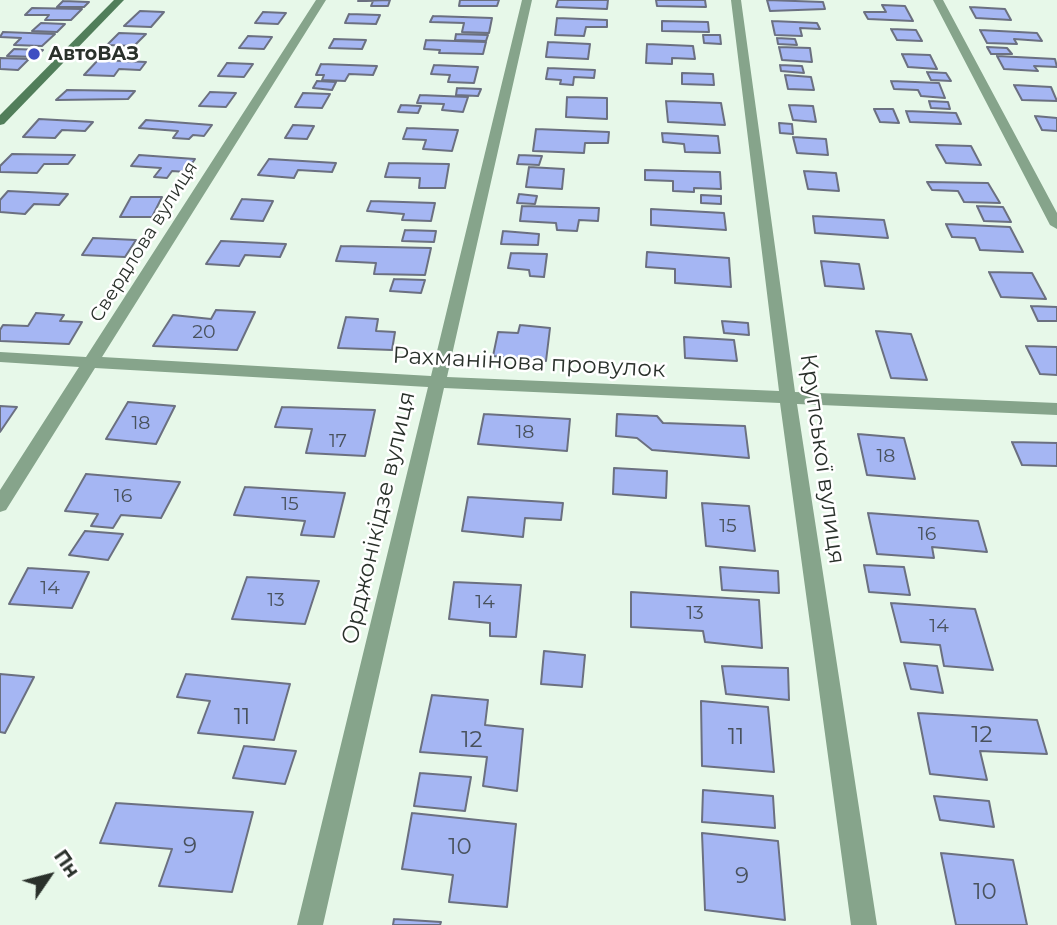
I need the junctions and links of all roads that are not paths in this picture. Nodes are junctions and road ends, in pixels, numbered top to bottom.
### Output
1 (118, 0) edge
2 (321, 0) edge
3 (527, 0) edge
4 (736, 0) edge
5 (938, 0) edge
6 (0, 122) edge
7 (1057, 225) edge
8 (0, 357) edge
9 (92, 361) junction
10 (436, 382) junction
11 (788, 398) junction
12 (1057, 409) edge
13 (0, 505) edge
14 (310, 925) edge
15 (864, 925) edge

1 - 6 street
2 - 9 street, Свердлова вулиця
3 - 10 street, Орджонікідзе вулиця
4 - 11 street, Крупської вулиця
5 - 7 street
8 - 9 street, Рахманінова провулок
9 - 10 street, Рахманінова провулок
9 - 13 street, Свердлова вулиця
10 - 11 street, Рахманінова провулок
10 - 14 street, Орджонікідзе вулиця
11 - 12 street, Рахманінова провулок
11 - 15 street, Крупської вулиця

